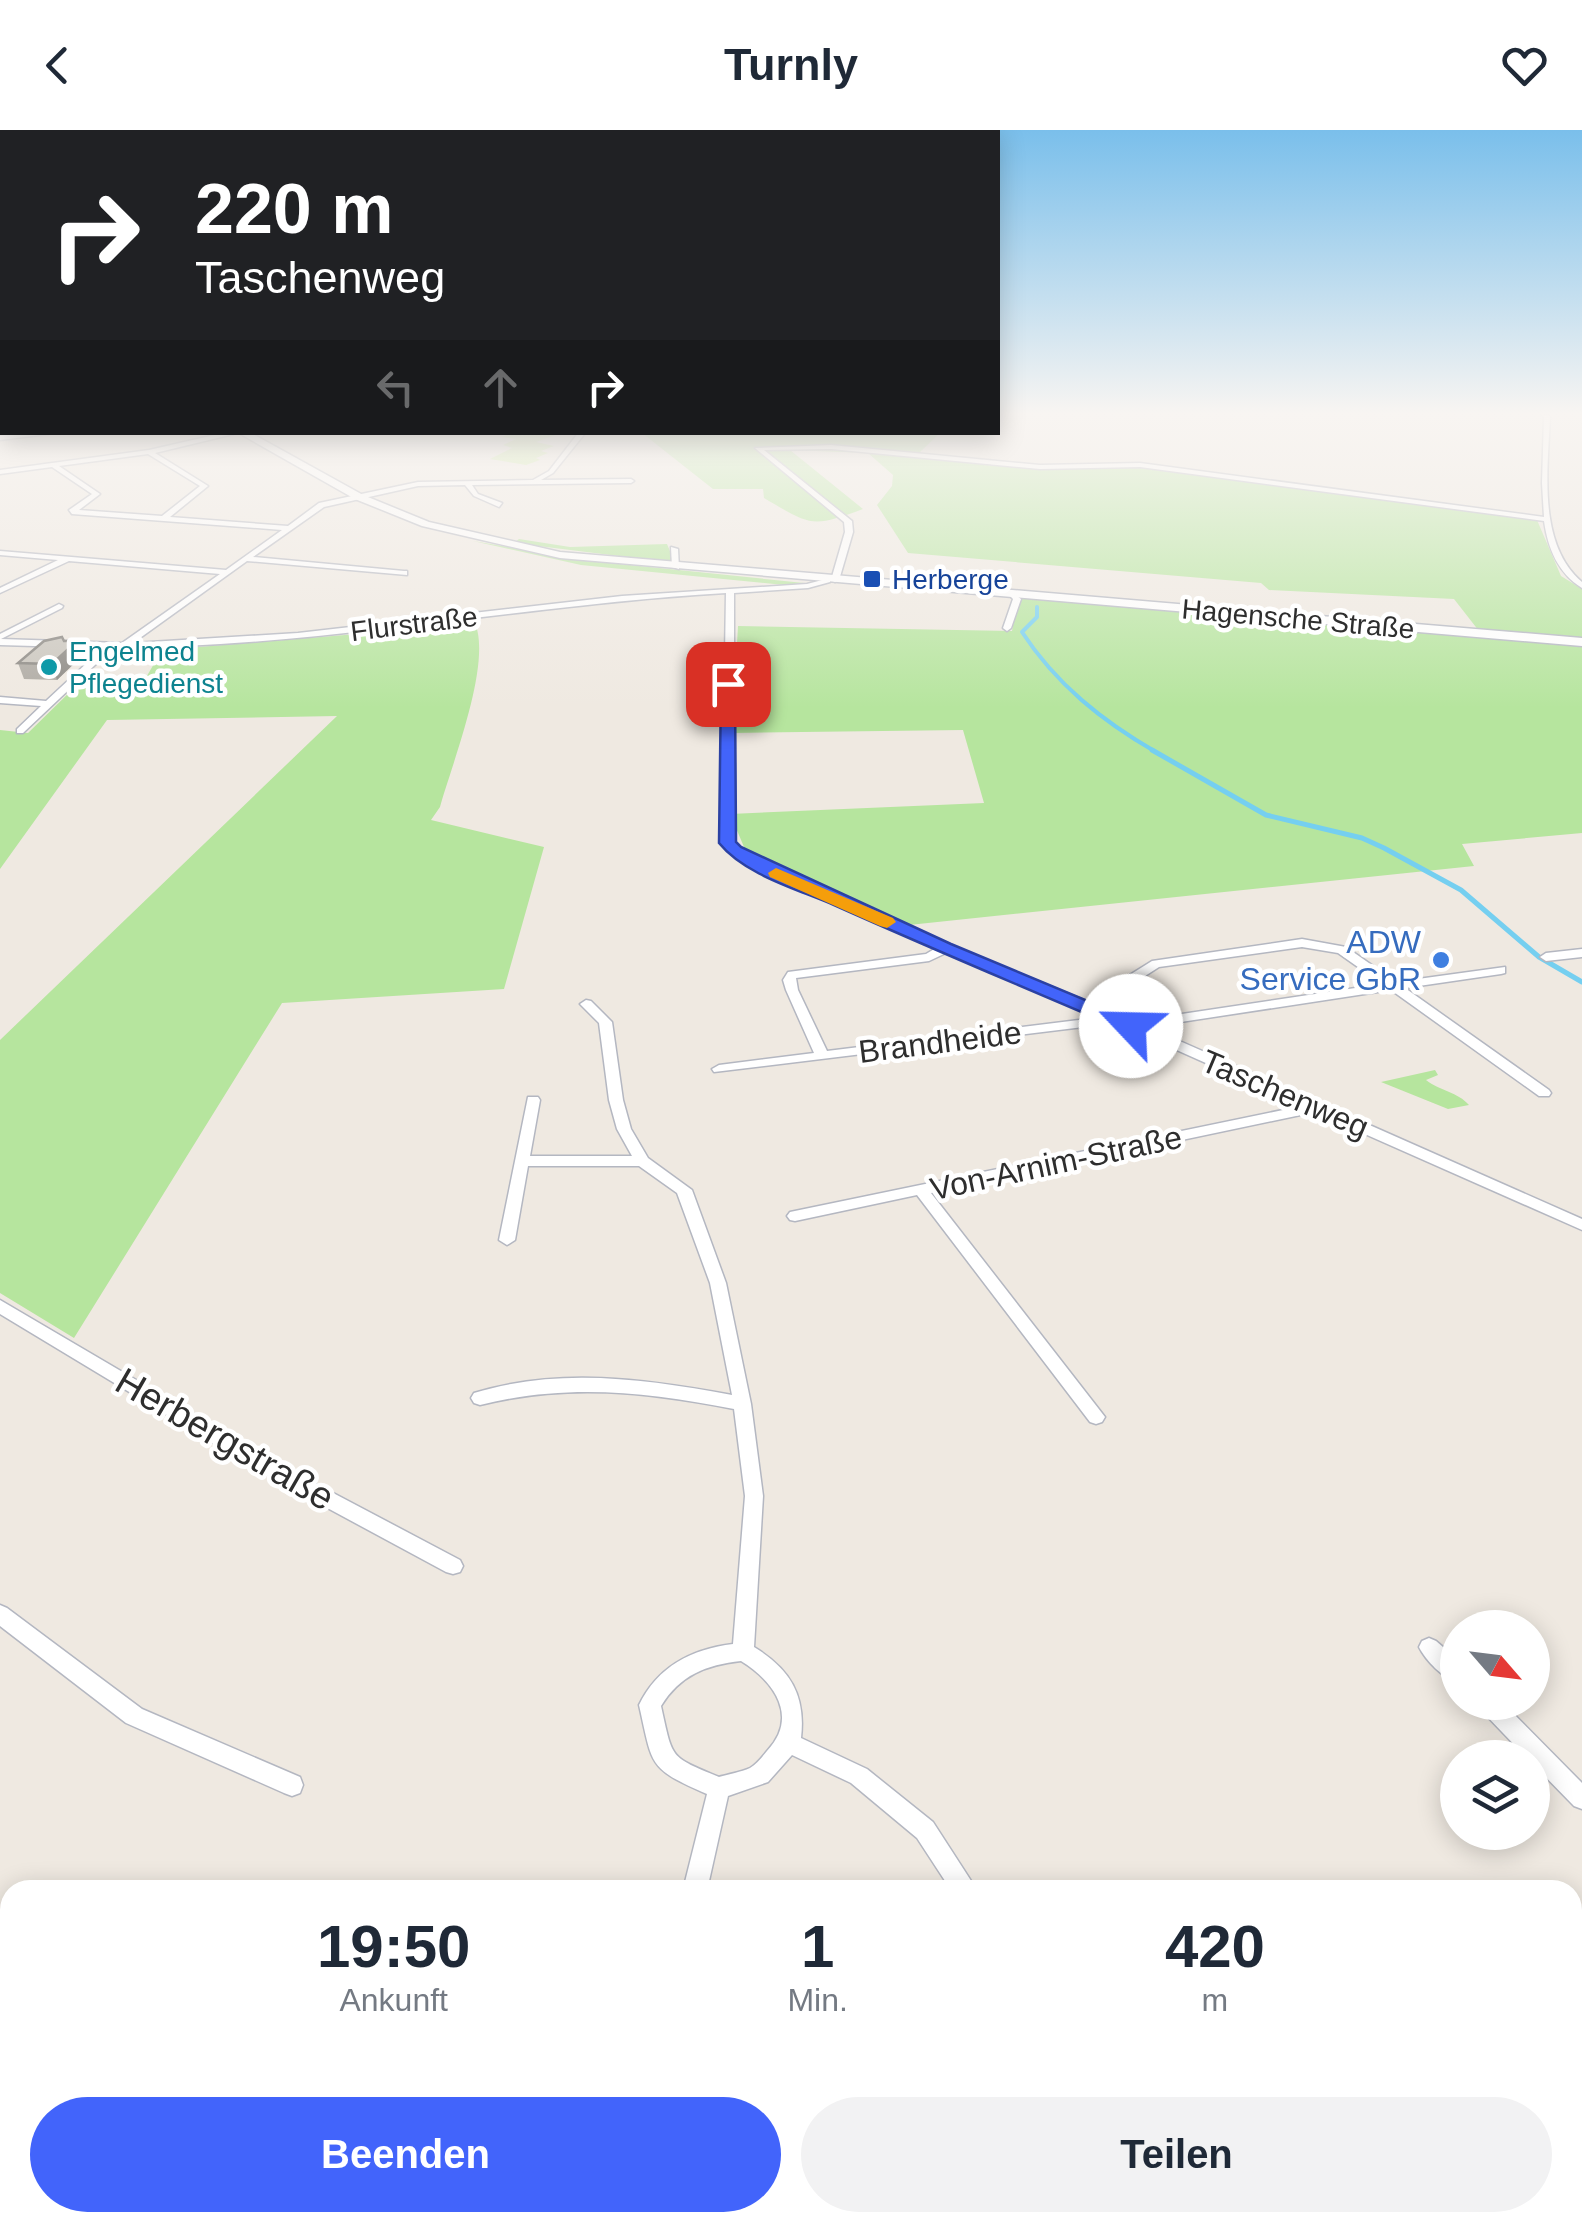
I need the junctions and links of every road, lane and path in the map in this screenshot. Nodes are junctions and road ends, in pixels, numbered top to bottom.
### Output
1 (73, 512) edge
2 (172, 512) edge
3 (311, 512) edge
4 (396, 512) edge
5 (837, 512) edge
6 (1493, 512) edge
7 (1545, 512) edge
8 (163, 519) junction
9 (1545, 519) junction
10 (289, 528) junction
11 (674, 549) dead end
12 (0, 553) edge
13 (70, 557) junction
14 (246, 559) junction
15 (676, 567) junction
16 (226, 572) junction
17 (404, 573) dead end
18 (831, 580) junction
19 (1582, 586) edge
20 (730, 590) junction
21 (0, 591) edge
22 (1013, 595) junction
23 (58, 606) dead end
24 (1007, 628) dead end
25 (0, 640) edge
26 (1582, 642) edge
27 (126, 644) junction
28 (110, 648) junction
29 (0, 700) edge
30 (47, 704) junction
31 (20, 731) dead end
32 (945, 948) junction
33 (1582, 954) edge
34 (1546, 957) dead end
35 (1501, 970) dead end
36 (1391, 985) junction
37 (586, 1004) dead end
38 (1098, 1010) junction
39 (1124, 1022) junction
40 (822, 1056) junction
41 (720, 1068) dead end
42 (1544, 1093) dead end
43 (533, 1100) dead end
44 (1318, 1108) junction
45 (522, 1161) junction
46 (642, 1161) junction
47 (922, 1191) junction
48 (794, 1216) dead end
49 (1582, 1225) edge
50 (507, 1240) dead end
51 (0, 1306) edge
52 (480, 1398) dead end
53 (742, 1404) junction
54 (1096, 1417) dead end
55 (453, 1566) dead end
56 (0, 1614) edge
57 (1429, 1648) dead end
58 (743, 1652) junction
59 (1440, 1658) edge
60 (1505, 1720) edge
61 (789, 1743) junction
62 (292, 1785) dead end
63 (719, 1788) junction
64 (1582, 1798) edge
65 (697, 1880) edge
66 (958, 1880) edge

1 - 8 street
2 - 8 street
3 - 10 street
4 - 15 street, Hagensche Straße
5 - 18 street
6 - 9 street
7 - 9 street
8 - 10 street
9 - 19 street
10 - 14 street
11 - 15 street
12 - 13 street
13 - 16 street
13 - 21 street
14 - 16 street
14 - 17 street
15 - 18 street, Hagensche Straße
16 - 27 street
18 - 20 street, Flurstraße
18 - 22 street, Hagensche Straße
20 - 27 street, Flurstraße
20 - 32 street, Taschenweg
22 - 24 street
22 - 26 street, Hagensche Straße
23 - 25 street
25 - 28 street, Flurstraße
27 - 28 street, Flurstraße
28 - 30 street
29 - 30 street
30 - 31 street
32 - 38 street, Taschenweg
32 - 40 street, Brandheide
33 - 34 street
35 - 36 street, Brandheide
36 - 38 street
36 - 39 street, Brandheide
36 - 42 street
37 - 46 street
38 - 39 street, Taschenweg
39 - 40 street, Brandheide
39 - 44 street, Taschenweg
40 - 41 street, Brandheide
43 - 45 street
44 - 47 street, Von-Arnim-Straße
44 - 49 street, Taschenweg
45 - 46 street
45 - 50 street
46 - 53 street
47 - 48 street, Von-Arnim-Straße
47 - 54 street
51 - 55 street, Herbergstraße
52 - 53 street
53 - 58 street
56 - 62 street
57 - 59 street
58 - 61 street
58 - 63 street
60 - 64 street
61 - 63 street
61 - 66 street
63 - 65 street

